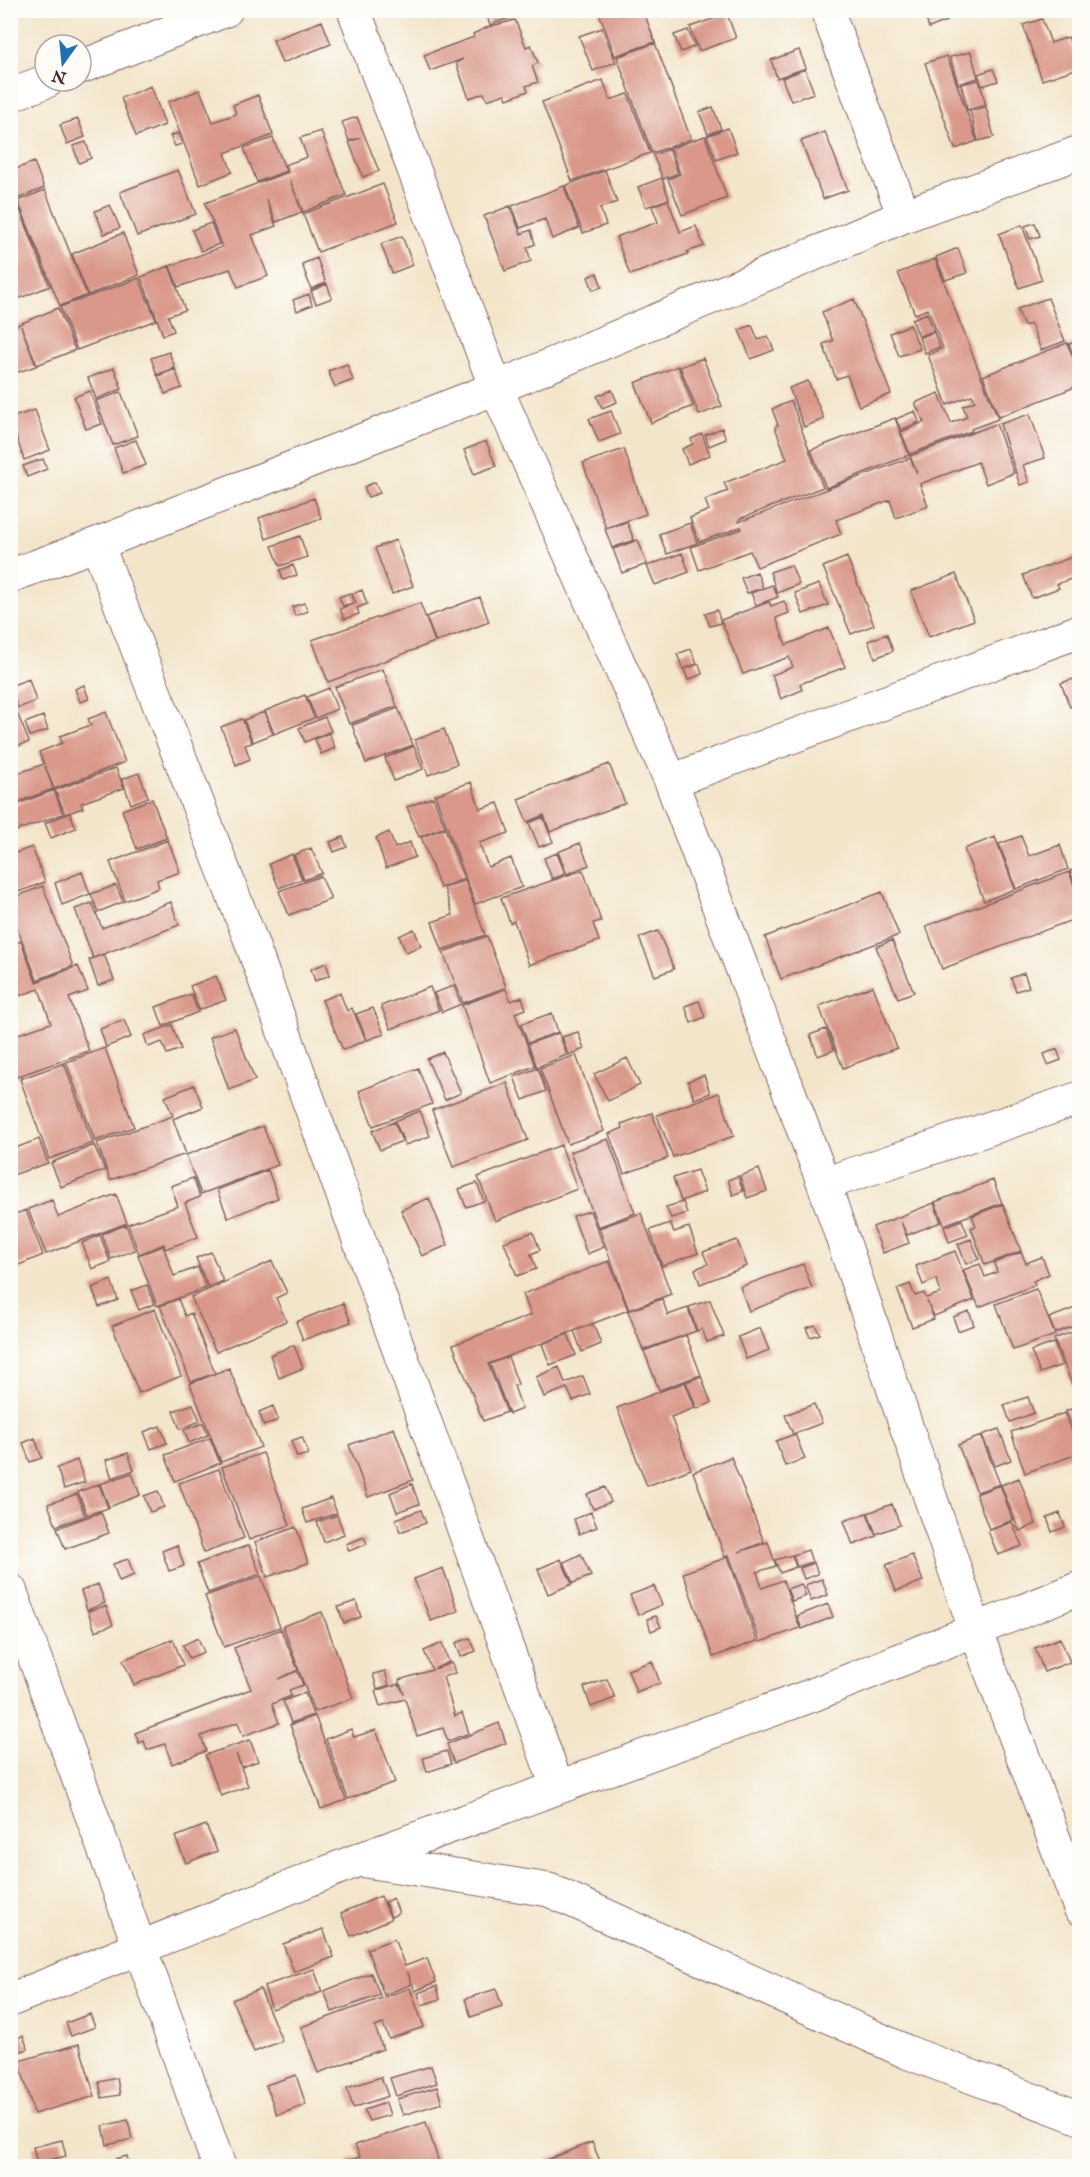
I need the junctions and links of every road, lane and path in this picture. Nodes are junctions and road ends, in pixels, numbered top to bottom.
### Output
1 (226, 10) edge
2 (354, 10) edge
3 (826, 10) edge
4 (93, 63) edge
5 (33, 86) edge
6 (10, 95) edge
7 (1080, 152) edge
8 (904, 216) junction
9 (496, 388) junction
10 (97, 544) junction
11 (10, 576) edge
12 (1080, 631) edge
13 (671, 781) junction
14 (1080, 1098) edge
15 (824, 1184) junction
16 (1080, 1588) edge
17 (10, 1590) edge
18 (975, 1629) junction
19 (557, 1786) junction
20 (358, 1860) junction
21 (1080, 1908) edge
22 (141, 1948) junction
23 (10, 2000) edge
24 (1080, 2118) edge
25 (219, 2166) edge

1 - 4 street
2 - 9 street
3 - 8 street
5 - 6 street
7 - 8 street
8 - 9 street
9 - 10 street
9 - 13 street
10 - 11 street
10 - 19 street
12 - 13 street
13 - 15 street
14 - 15 street
15 - 18 street
16 - 18 street
17 - 22 street
18 - 19 street
18 - 21 street
19 - 20 street
20 - 22 street
20 - 24 street
22 - 23 street
22 - 25 street

